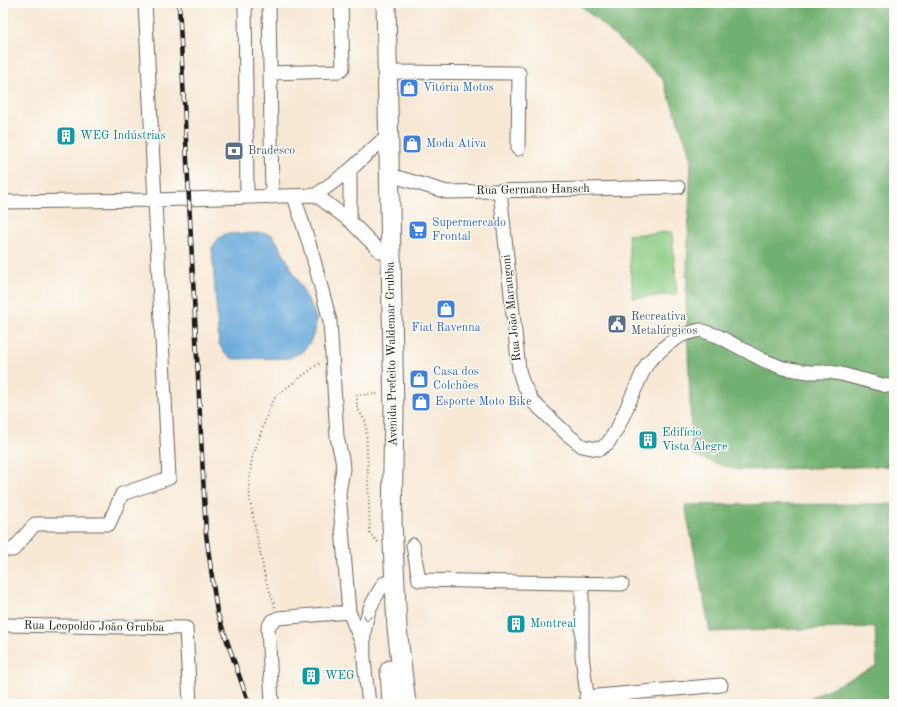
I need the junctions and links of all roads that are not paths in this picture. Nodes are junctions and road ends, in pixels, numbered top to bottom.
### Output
1 (145, 3) edge
2 (245, 3) edge
3 (269, 3) edge
4 (341, 3) edge
5 (377, 3) edge
6 (386, 3) edge
7 (388, 72) junction
8 (270, 73) junction
9 (380, 142) junction
10 (518, 149) dead end
11 (350, 170) junction
12 (390, 175) junction
13 (678, 187) dead end
14 (500, 191) junction
15 (316, 195) junction
16 (272, 196) junction
17 (294, 196) junction
18 (247, 197) junction
19 (154, 200) junction
20 (3, 202) edge
21 (350, 221) junction
22 (381, 252) junction
23 (894, 385) edge
24 (413, 545) dead end
25 (3, 550) edge
26 (384, 583) junction
27 (582, 583) junction
28 (622, 584) dead end
29 (349, 612) junction
30 (3, 625) edge
31 (364, 648) junction
32 (721, 685) dead end
33 (587, 701) edge
34 (190, 704) edge
35 (272, 704) edge
36 (369, 704) edge
37 (392, 704) edge
38 (406, 704) edge

1 - 19 street
2 - 18 street
3 - 8 street
4 - 8 street
5 - 9 highway, Avenida Prefeito Waldemar Grubba
6 - 7 highway, Avenida Prefeito Waldemar Grubba
7 - 10 street
7 - 12 highway, Avenida Prefeito Waldemar Grubba
8 - 16 street
9 - 11 street
9 - 22 highway, Avenida Prefeito Waldemar Grubba
11 - 15 street
11 - 21 street
12 - 14 street, Rua Germano Hansch
12 - 38 highway, Avenida Prefeito Waldemar Grubba
13 - 14 street, Rua Germano Hansch
14 - 23 street, Rua João Marangoni
15 - 17 street
15 - 21 street
16 - 17 street
16 - 18 street
17 - 29 street
18 - 19 street
19 - 20 street
19 - 25 street
21 - 22 street
22 - 26 highway, Avenida Prefeito Waldemar Grubba
24 - 27 street
26 -> 31 street
26 - 37 highway, Avenida Prefeito Waldemar Grubba
27 - 28 street
27 - 33 street
29 - 31 street
29 - 35 street
30 - 34 street, Rua Leopoldo João Grubba
31 - 36 street
32 - 33 street

